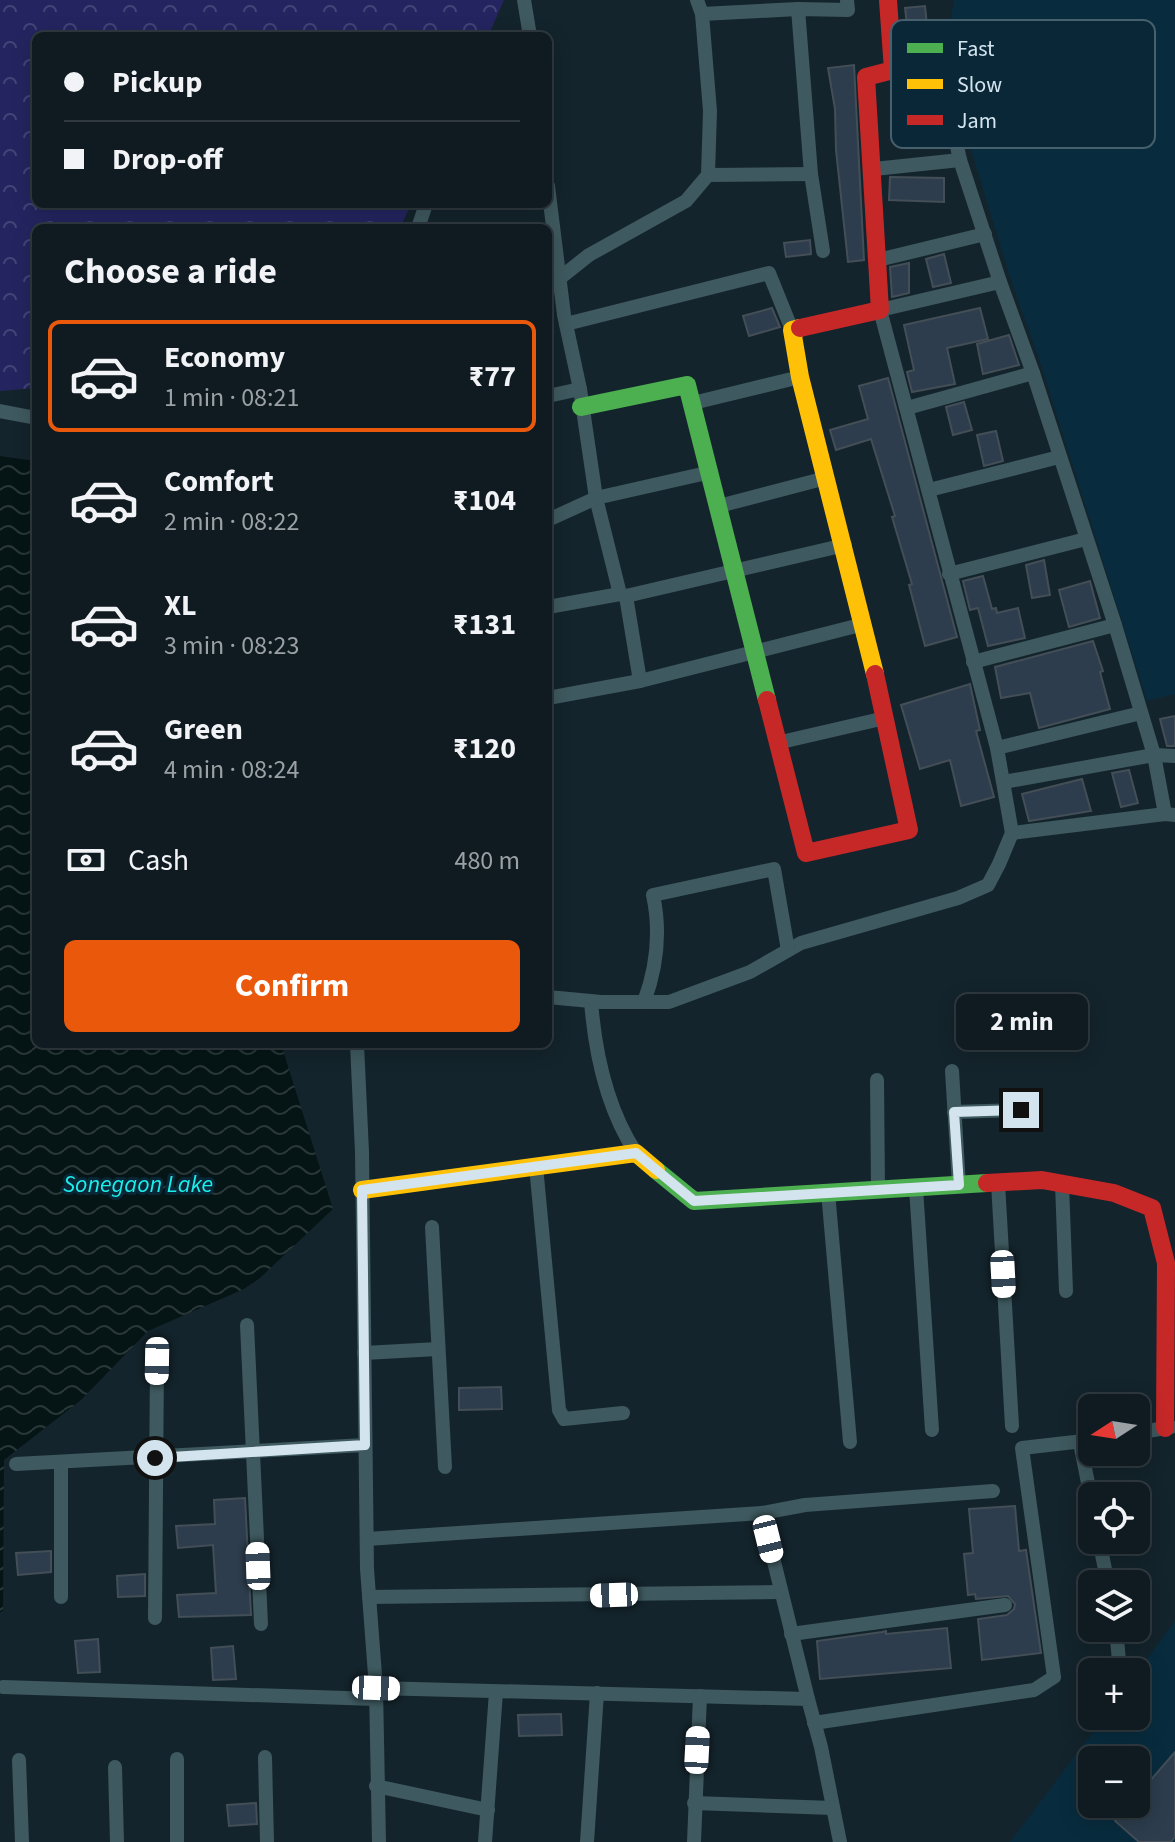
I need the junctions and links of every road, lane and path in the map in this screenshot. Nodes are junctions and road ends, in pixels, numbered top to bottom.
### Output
1 (524, 0) edge
2 (847, 0) edge
3 (888, 0) edge
4 (700, 7) edge
5 (798, 9) junction
6 (529, 32) edge
7 (891, 42) edge
8 (891, 71) edge
9 (957, 148) edge
10 (960, 160) junction
11 (874, 169) junction
12 (811, 174) junction
13 (708, 175) junction
14 (985, 234) junction
15 (552, 236) edge
16 (823, 251) dead end
17 (878, 260) junction
18 (560, 278) junction
19 (1000, 282) junction
20 (880, 310) junction
21 (552, 318) edge
22 (565, 320) junction
23 (792, 330) junction
24 (1033, 373) junction
25 (800, 377) junction
26 (552, 396) edge
27 (580, 398) junction
28 (693, 403) junction
29 (907, 408) junction
30 (0, 411) edge
31 (32, 417) edge
32 (1059, 457) junction
33 (711, 472) junction
34 (826, 478) junction
35 (929, 490) junction
36 (596, 498) junction
37 (719, 506) junction
38 (552, 518) edge
39 (1086, 539) junction
40 (845, 545) junction
41 (735, 571) junction
42 (949, 574) junction
43 (623, 595) junction
44 (552, 606) edge
45 (864, 624) junction
46 (1115, 625) junction
47 (753, 650) junction
48 (973, 662) junction
49 (640, 681) junction
50 (552, 697) edge
51 (1141, 713) junction
52 (885, 718) junction
53 (777, 743) junction
54 (997, 748) junction
55 (1154, 755) junction
56 (1175, 756) edge
57 (1004, 782) junction
58 (1170, 815) edge
59 (1012, 833) junction
60 (788, 950) junction
61 (552, 997) edge
62 (591, 1001) junction
63 (644, 1002) junction
64 (357, 1048) edge
65 (952, 1071) dead end
66 (877, 1080) dead end
67 (1021, 1110) dead end
68 (954, 1112) junction
69 (636, 1153) junction
70 (536, 1166) junction
71 (998, 1183) junction
72 (1062, 1184) junction
73 (959, 1185) junction
74 (916, 1188) junction
75 (362, 1190) junction
76 (878, 1190) junction
77 (828, 1192) junction
78 (432, 1227) dead end
79 (1170, 1280) edge
80 (1066, 1291) dead end
81 (247, 1325) dead end
82 (1169, 1348) edge
83 (438, 1349) junction
84 (364, 1353) junction
85 (157, 1361) dead end
86 (623, 1413) dead end
87 (1012, 1426) dead end
88 (1170, 1427) edge
89 (932, 1430) dead end
90 (1150, 1431) edge
91 (850, 1442) dead end
92 (1078, 1443) edge
93 (365, 1445) junction
94 (253, 1452) junction
95 (155, 1458) junction
96 (61, 1462) junction
97 (16, 1464) dead end
98 (445, 1467) dead end
99 (993, 1491) dead end
100 (762, 1513) junction
101 (367, 1539) junction
102 (781, 1592) junction
103 (61, 1597) dead end
104 (369, 1597) junction
105 (1005, 1605) dead end
106 (155, 1618) dead end
107 (261, 1624) dead end
108 (791, 1634) junction
109 (3, 1687) dead end
110 (496, 1692) junction
111 (376, 1693) junction
112 (597, 1693) junction
113 (700, 1696) junction
114 (808, 1699) junction
115 (814, 1723) junction
116 (265, 1757) dead end
117 (177, 1759) dead end
118 (19, 1760) dead end
119 (115, 1767) dead end
120 (376, 1786) junction
121 (694, 1803) junction
122 (833, 1808) junction
123 (488, 1810) junction
124 (22, 1842) edge
125 (117, 1842) edge
126 (177, 1842) edge
127 (267, 1842) edge
128 (379, 1842) edge
129 (485, 1842) edge
130 (587, 1842) edge
131 (694, 1842) edge
132 (840, 1842) edge

1 - 6 street
2 - 5 street
3 - 7 street
4 - 5 street
4 - 13 street
5 - 12 street
8 - 11 street
9 - 10 street
10 - 11 street
10 - 14 street
11 - 17 street
12 - 13 street
12 - 16 street
13 - 18 street
14 - 17 street
14 - 19 street
15 - 18 street
17 - 20 street
18 - 22 street
19 - 20 street
19 - 24 street
20 - 23 street
20 - 29 street
21 - 22 street
22 - 23 street
22 - 27 street
23 - 25 street
24 - 29 street
24 - 32 street
25 - 28 street
25 - 34 street
26 - 27 street
27 - 28 street
27 - 36 street
28 - 33 street
29 - 35 street
30 - 31 street
32 - 35 street
32 - 39 street
33 - 36 street
33 - 37 street
34 - 37 street
34 - 40 street
35 - 42 street
36 - 38 street
36 - 43 street
37 - 41 street
39 - 42 street
39 - 46 street
40 - 41 street
40 - 45 street
41 - 43 street
41 - 47 street
42 - 48 street
43 - 44 street
43 - 49 street
45 - 47 street
45 - 52 street
46 - 48 street
46 - 51 street
47 - 49 street
47 - 53 street
48 - 54 street
49 - 50 street
51 - 54 street
51 - 55 street
52 - 53 street
52 - 53 street
54 - 57 street
55 - 56 street
55 - 57 street
55 - 58 street
57 - 59 street
58 - 59 street
59 - 60 street
60 - 63 street
60 - 63 street
61 - 62 street
62 - 63 street
62 - 69 street
64 - 75 street
65 - 68 street
66 - 76 street
67 - 68 street
68 - 73 street
69 - 70 street
69 - 77 street
70 - 75 street
70 - 86 street
71 - 72 street
71 - 73 street
71 - 87 street
72 - 79 street
72 - 80 street
73 - 74 street
74 - 76 street
74 - 89 street
75 - 84 street
76 - 77 street
77 - 91 street
78 - 83 street
79 - 82 street
81 - 94 street
82 - 88 street
83 - 84 street
83 - 98 street
84 - 93 street
85 - 95 street
88 - 90 street
92 - 115 street
93 - 94 street
93 - 101 street
94 - 95 street
94 - 107 street
95 - 96 street
95 - 106 street
96 - 97 street
96 - 103 street
99 - 100 street
100 - 101 street
100 - 102 street
101 - 104 street
102 - 104 street
102 - 108 street
104 - 111 street
105 - 108 street
108 - 114 street
109 - 111 street
110 - 111 street
110 - 112 street
110 - 123 street
111 - 120 street
112 - 113 street
112 - 130 street
113 - 114 street
113 - 121 street
114 - 115 street
115 - 122 street
116 - 127 street
117 - 126 street
118 - 124 street
119 - 125 street
120 - 123 street
120 - 128 street
121 - 122 street
121 - 131 street
122 - 132 street
123 - 129 street

